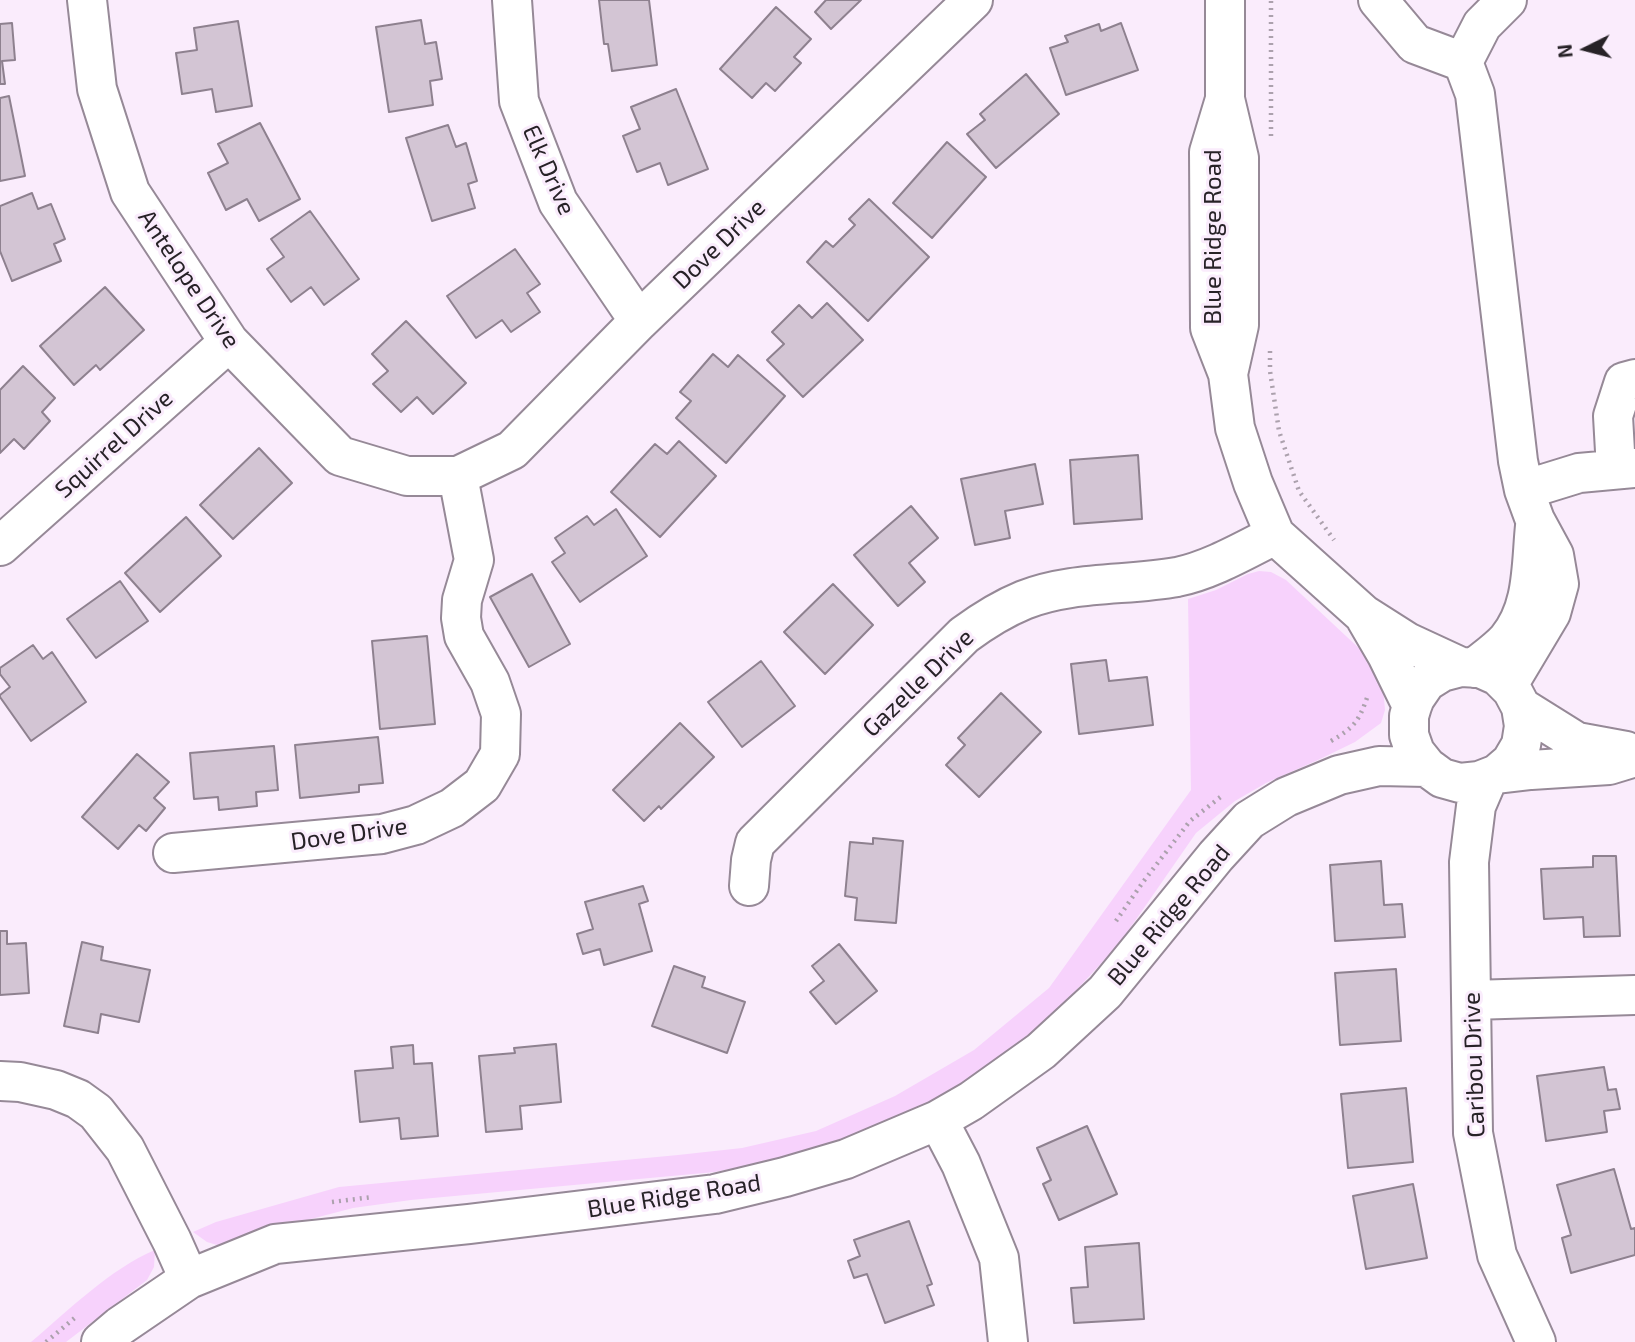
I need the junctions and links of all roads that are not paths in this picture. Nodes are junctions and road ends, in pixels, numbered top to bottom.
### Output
1 (87, 0) edge
2 (512, 0) edge
3 (973, 0) edge
4 (1225, 0) edge
5 (1378, 0) edge
6 (1507, 0) edge
7 (1463, 62) junction
8 (639, 321) junction
9 (229, 342) junction
10 (1635, 379) edge
11 (1625, 469) edge
12 (407, 476) joint
13 (458, 476) junction
14 (1529, 505) junction
15 (1275, 535) junction
16 (0, 546) edge
17 (1363, 614) junction
18 (1468, 667) junction
19 (1514, 696) junction
20 (1410, 711) junction
21 (1635, 755) edge
22 (1333, 759) junction
23 (1435, 773) junction
24 (1492, 776) junction
25 (173, 853) dead end
26 (1469, 862) junction
27 (749, 886) dead end
28 (1635, 995) edge
29 (1472, 1000) junction
30 (0, 1082) edge
31 (938, 1121) junction
32 (188, 1279) junction
33 (91, 1327) edge
34 (1008, 1342) edge
35 (1536, 1342) edge

1 - 9 street, Antelope Drive
2 - 8 street, Elk Drive
3 - 8 street, Dove Drive
4 - 15 street, Blue Ridge Road
5 - 7 street
6 - 7 street
7 - 14 street
8 - 13 street, Dove Drive
9 - 12 street, Antelope Drive
9 - 16 street, Squirrel Drive
10 - 11 street
11 - 14 street
12 - 13 street, Dove Drive
13 - 25 street, Dove Drive
14 - 18 street
14 - 19 street
15 - 17 street, Blue Ridge Road
15 - 27 street, Gazelle Drive
17 - 18 street, Blue Ridge Road
17 - 20 street, Blue Ridge Road
18 - 19 street
18 - 20 street
19 - 21 street
19 - 24 street
20 - 22 street, Blue Ridge Road
20 - 23 street
21 - 24 street
22 - 23 street, Blue Ridge Road
22 - 31 street, Blue Ridge Road
23 - 24 street
23 - 26 street, Caribou Drive
24 - 26 street, Caribou Drive
26 - 29 street, Caribou Drive
28 - 29 street
29 - 35 street, Caribou Drive
30 - 32 street
31 - 32 street, Blue Ridge Road
31 - 34 street
32 - 33 street, Blue Ridge Road

